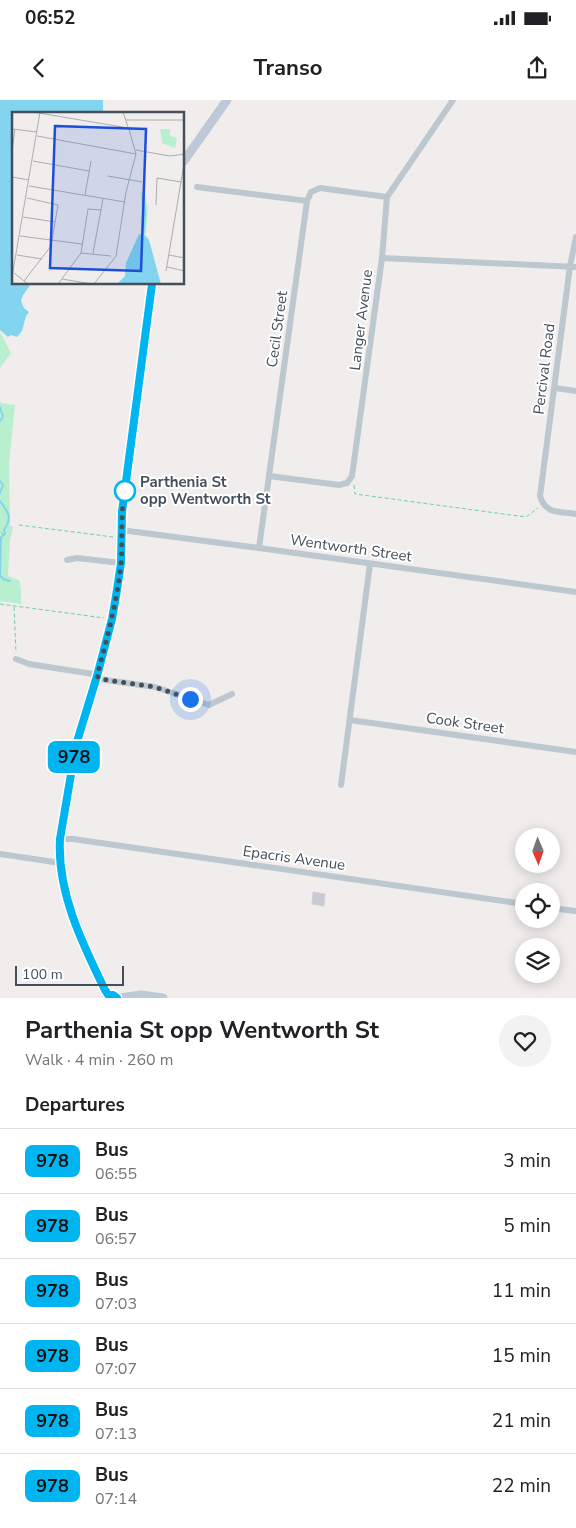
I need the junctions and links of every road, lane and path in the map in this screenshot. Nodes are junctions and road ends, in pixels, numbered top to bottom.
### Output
1 (226, 100) edge
2 (453, 100) edge
3 (185, 160) edge
4 (197, 187) dead end
5 (387, 197) junction
6 (306, 201) junction
7 (576, 237) edge
8 (382, 258) junction
9 (573, 267) edge
10 (152, 285) edge
11 (554, 388) junction
12 (576, 391) edge
13 (269, 476) junction
14 (352, 476) junction
15 (543, 504) junction
16 (576, 514) edge
17 (19, 525) dead end
18 (1, 532) dead end
19 (121, 534) junction
20 (5, 536) dead end
21 (260, 548) junction
22 (67, 560) dead end
23 (121, 563) junction
24 (370, 564) junction
25 (576, 592) edge
26 (0, 604) edge
27 (14, 606) junction
28 (112, 619) junction
29 (16, 659) joint
30 (97, 676) junction
31 (232, 694) dead end
32 (350, 720) junction
33 (576, 752) edge
34 (341, 785) dead end
35 (60, 839) junction
36 (0, 854) edge
37 (61, 863) junction
38 (515, 903) edge
39 (560, 909) edge
40 (576, 911) edge
41 (113, 997) edge
42 (163, 998) edge

1 - 3 street
2 - 5 street, Langer Avenue
4 - 6 street
5 - 6 street
5 - 8 street, Langer Avenue
6 - 13 street, Cecil Street
7 - 9 street, Percival Road
8 - 9 street
8 - 14 street, Langer Avenue
9 - 11 street, Percival Road
10 - 19 street
11 - 12 street
11 - 15 street, Percival Road
13 - 14 street
13 - 21 street, Cecil Street
14 - 15 path
15 - 16 street
17 - 19 path
18 - 20 path
19 - 21 street, Wentworth Street
19 - 23 street
21 - 24 street, Wentworth Street
22 - 23 street
23 - 28 street
24 - 25 street, Wentworth Street
24 - 32 street
26 - 27 path
27 - 28 path
27 - 29 path
28 - 30 street
29 - 30 street
30 - 31 street
30 - 35 street
32 - 33 street, Cook Street
32 - 34 street
35 - 37 street
35 - 38 street, Epacris Avenue
36 - 37 street
37 - 41 street
39 - 40 street
41 - 42 street

